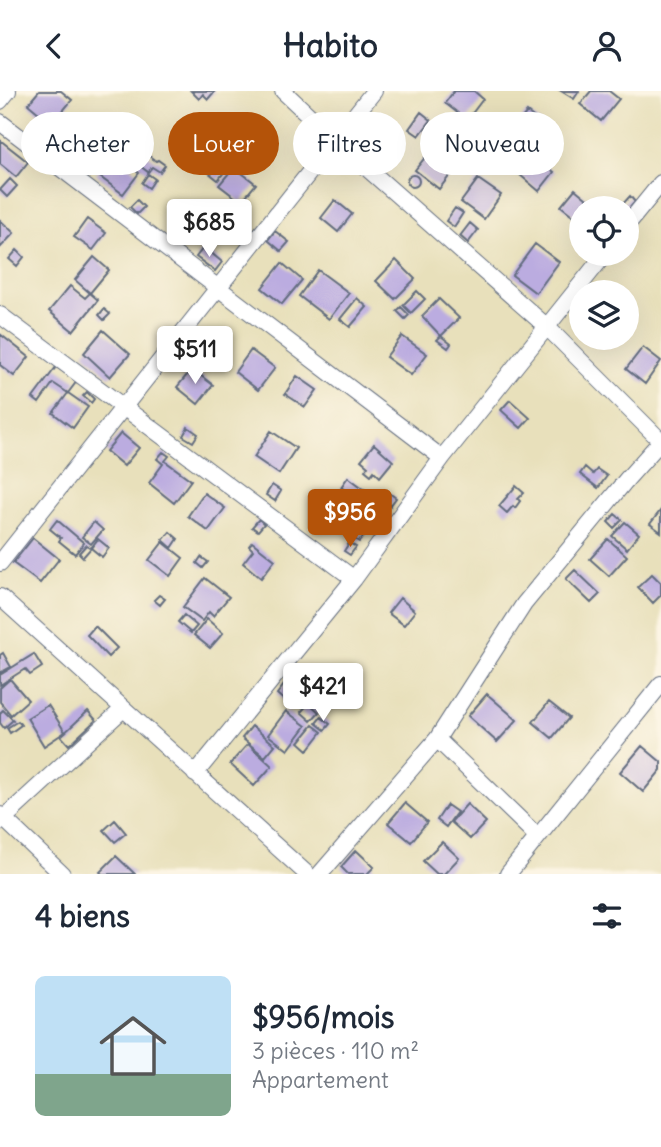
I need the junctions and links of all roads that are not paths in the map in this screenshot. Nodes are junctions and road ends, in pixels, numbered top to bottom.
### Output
1 (8, 91) edge
2 (283, 91) edge
3 (374, 91) edge
4 (0, 101) edge
5 (305, 112) edge
6 (358, 112) edge
7 (0, 122) edge
8 (308, 175) edge
9 (374, 175) edge
10 (661, 183) edge
11 (639, 210) edge
12 (595, 266) edge
13 (218, 288) junction
14 (0, 315) edge
15 (547, 327) junction
16 (124, 407) junction
17 (661, 441) edge
18 (442, 458) junction
19 (0, 563) edge
20 (354, 579) junction
21 (0, 597) edge
22 (661, 684) edge
23 (123, 709) junction
24 (437, 739) junction
25 (195, 774) junction
26 (1, 819) edge
27 (538, 837) junction
28 (62, 874) edge
29 (307, 874) edge
30 (320, 874) edge
31 (508, 874) edge

1 - 4 street
2 - 5 street
3 - 6 street
7 - 13 street
8 - 13 street
9 - 15 street
10 - 11 street
12 - 15 street
13 - 16 street
13 - 18 street
14 - 16 street
15 - 17 street
15 - 18 street
16 - 19 street
16 - 20 street
17 - 24 street
18 - 20 street
20 - 25 street
21 - 23 street
22 - 27 street
23 - 25 street
23 - 26 street
24 - 27 street
24 - 30 street
25 - 29 street
26 - 28 street
27 - 31 street

